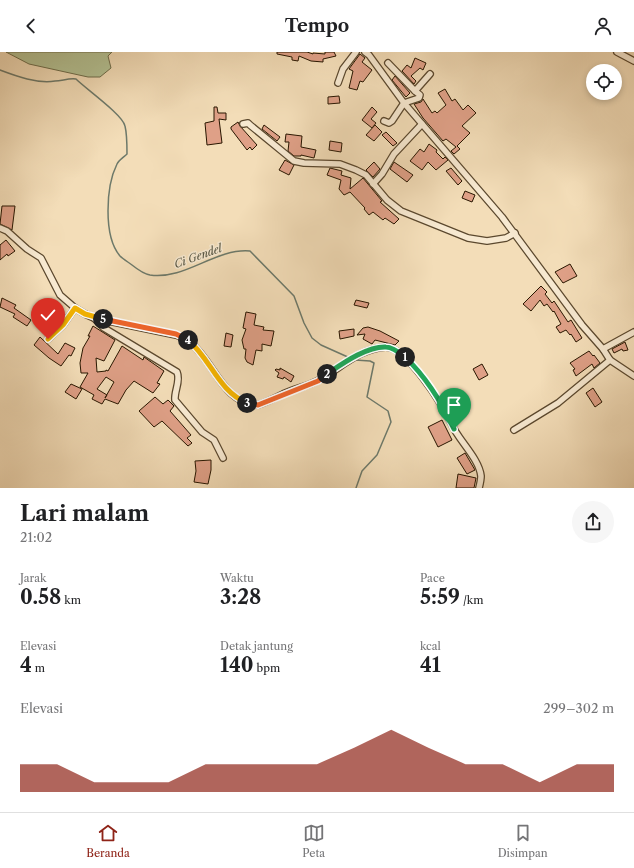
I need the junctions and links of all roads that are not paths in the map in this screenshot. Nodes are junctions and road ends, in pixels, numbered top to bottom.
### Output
1 (356, 52) edge
2 (365, 52) edge
3 (617, 52) edge
4 (634, 61) edge
5 (388, 63) dead end
6 (430, 74) dead end
7 (338, 83) dead end
8 (415, 91) junction
9 (404, 103) junction
10 (384, 121) dead end
11 (243, 124) dead end
12 (422, 124) junction
13 (373, 184) junction
14 (0, 228) edge
15 (515, 234) junction
16 (75, 308) junction
17 (94, 318) junction
18 (634, 332) edge
19 (48, 339) dead end
20 (603, 349) junction
21 (610, 360) junction
22 (634, 376) edge
23 (514, 430) dead end
24 (223, 458) dead end
25 (479, 488) edge

1 - 7 street
2 - 9 street
3 - 4 street
5 - 8 street
6 - 8 street
8 - 9 street
9 - 10 street
9 - 12 street
11 - 13 street
12 - 13 street
12 - 15 street
13 - 15 street
14 - 16 street
15 - 20 street
16 - 17 street
16 - 19 street
17 - 24 street
17 - 25 street
18 - 20 street
20 - 21 street
21 - 22 street
21 - 23 street

